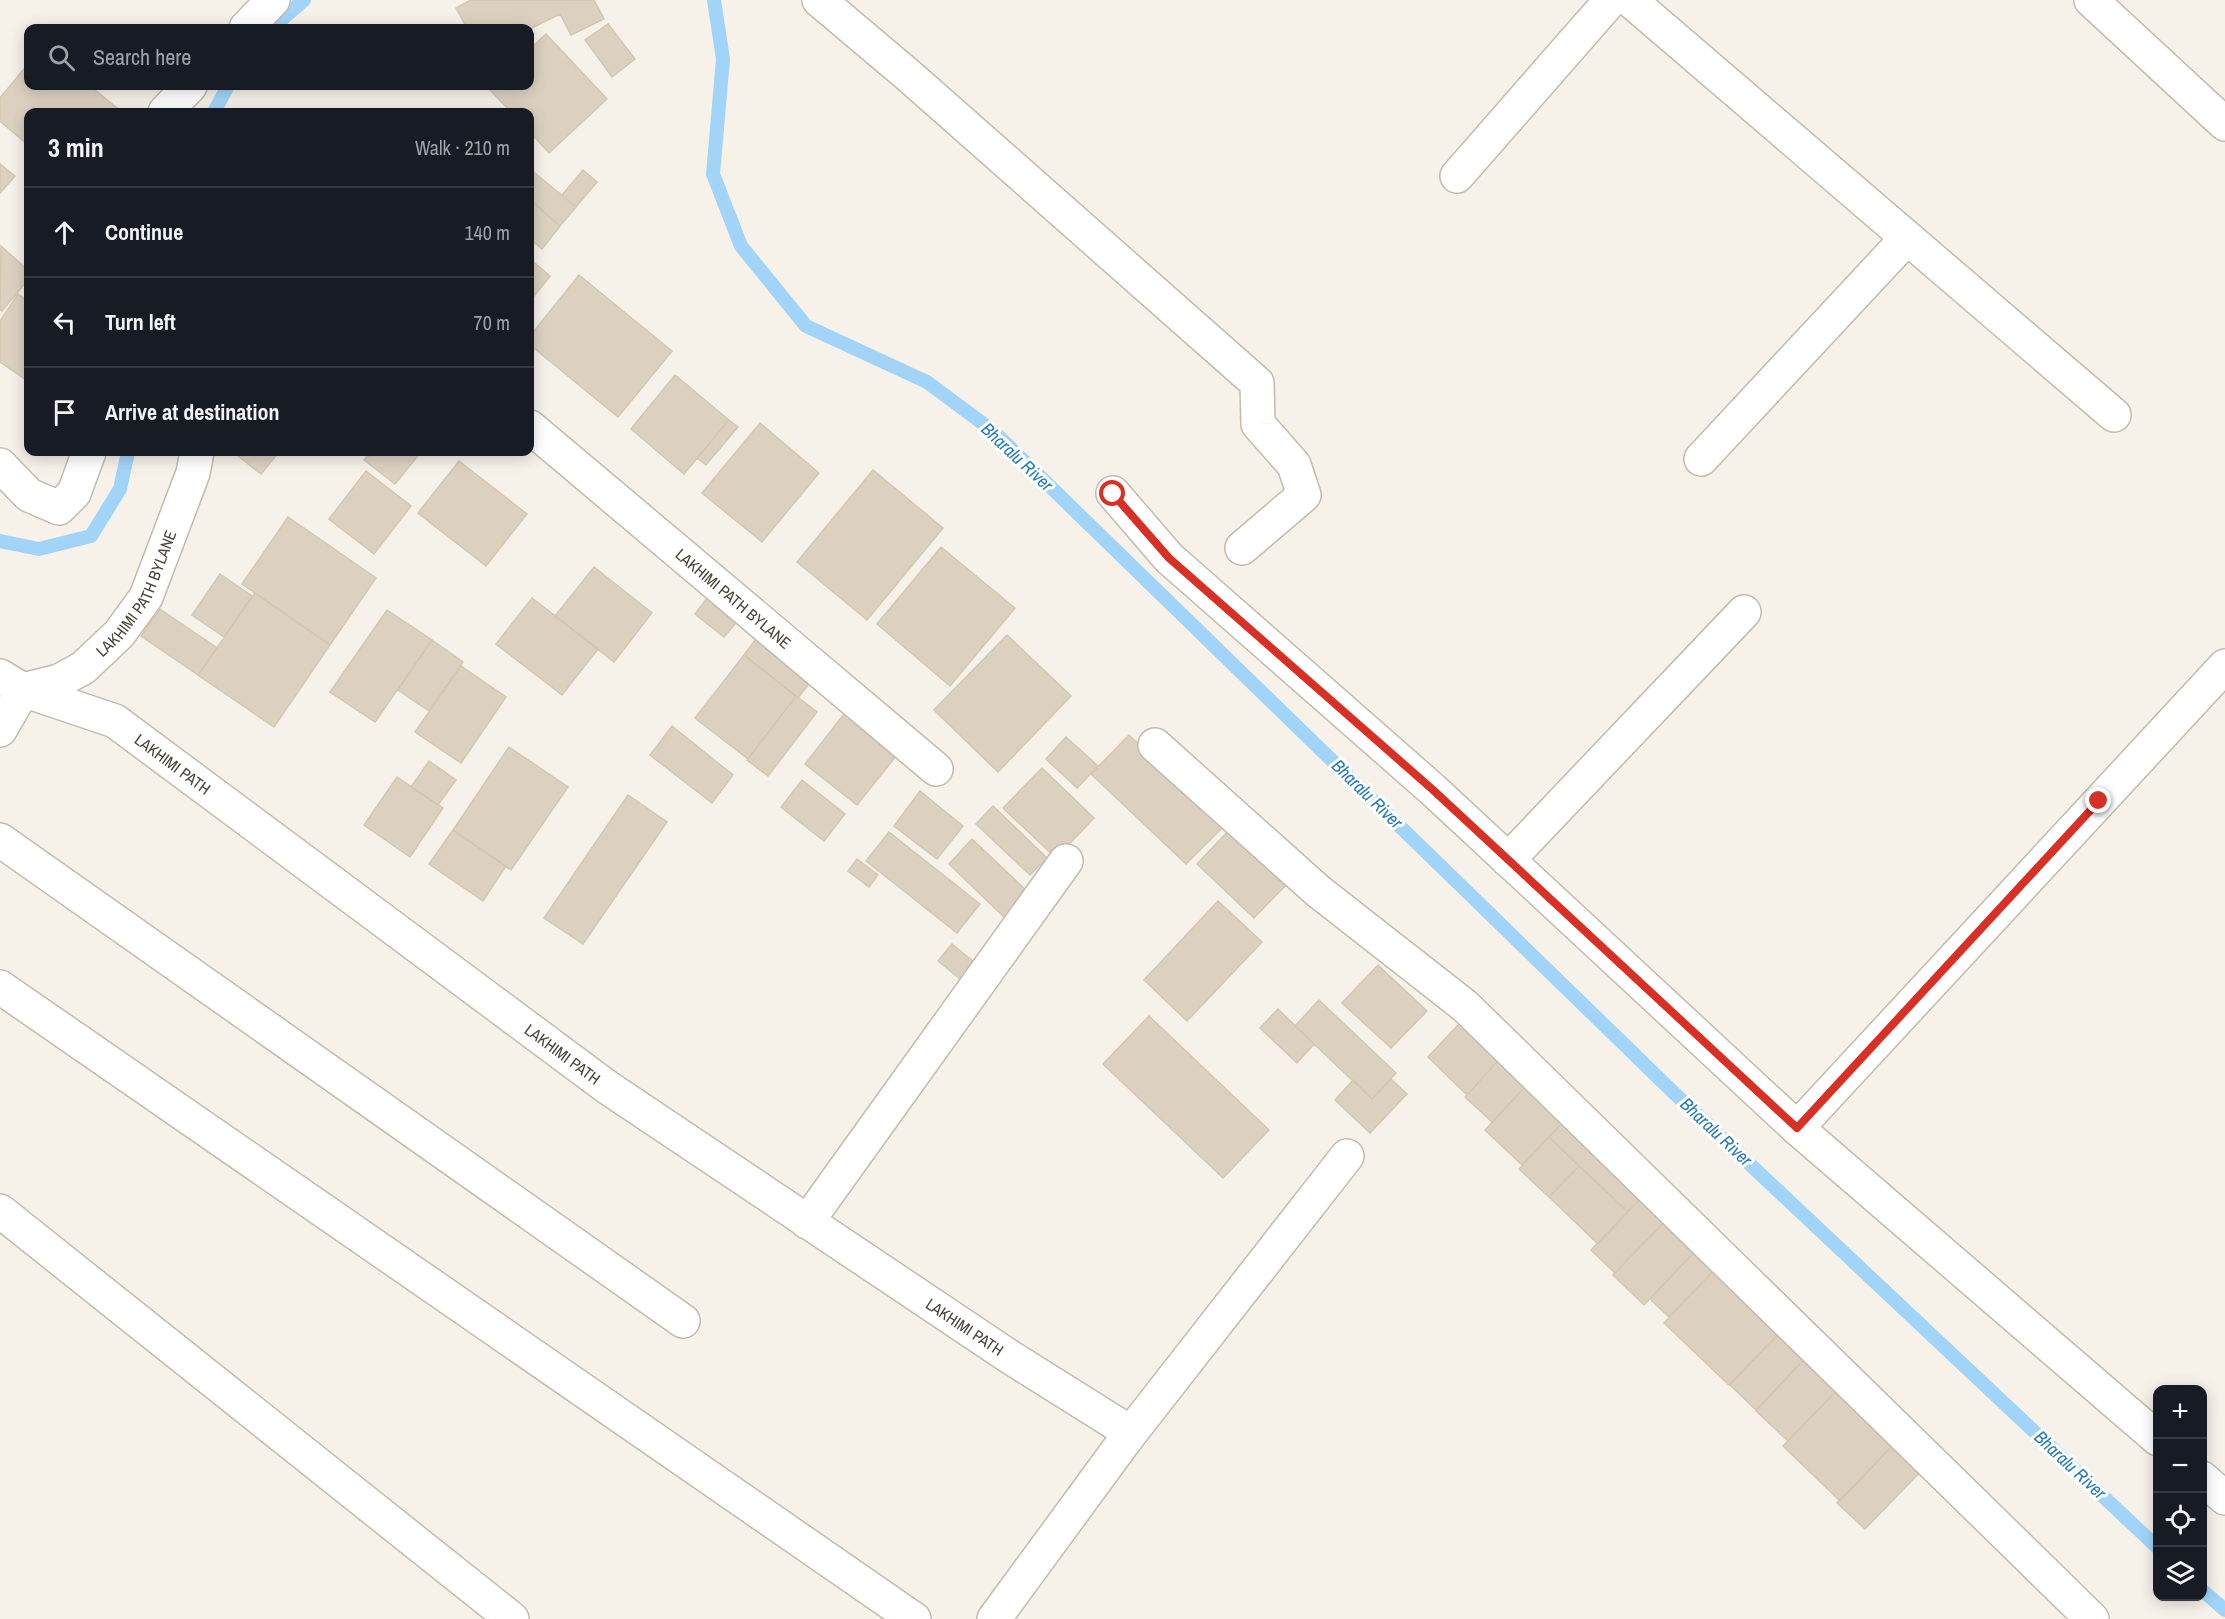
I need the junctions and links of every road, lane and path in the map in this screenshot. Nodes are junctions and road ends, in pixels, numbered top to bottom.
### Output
1 (273, 0) edge
2 (819, 0) edge
3 (1611, 0) edge
4 (1630, 0) edge
5 (2091, 0) edge
6 (250, 24) edge
7 (186, 90) edge
8 (169, 108) edge
9 (2225, 124) edge
10 (1457, 176) dead end
11 (1907, 238) junction
12 (2114, 415) dead end
13 (534, 430) edge
14 (88, 456) edge
15 (196, 456) edge
16 (1701, 459) dead end
17 (0, 465) edge
18 (1113, 494) dead end
19 (1242, 548) dead end
20 (1744, 612) dead end
21 (2225, 666) edge
22 (12, 683) edge
23 (0, 730) edge
24 (1155, 745) dead end
25 (936, 769) dead end
26 (0, 840) edge
27 (1508, 860) junction
28 (1066, 861) dead end
29 (0, 987) edge
30 (1797, 1128) junction
31 (1347, 1156) dead end
32 (0, 1211) edge
33 (807, 1222) junction
34 (683, 1321) dead end
35 (2153, 1436) edge
36 (1126, 1439) junction
37 (2207, 1482) edge
38 (2225, 1498) edge
39 (513, 1619) edge
40 (914, 1619) edge
41 (994, 1619) edge
42 (2092, 1619) edge

1 - 6 street
2 - 19 street
3 - 10 street
4 - 11 street
5 - 9 street
7 - 8 street
11 - 12 street
11 - 16 street
13 - 25 street, LAKHIMI PATH BYLANE
14 - 17 street
15 - 22 street, LAKHIMI PATH BYLANE
18 - 27 street
20 - 27 street
21 - 30 street
22 - 23 street
22 - 33 street, LAKHIMI PATH
24 - 42 street
26 - 34 street
27 - 30 street
28 - 33 street
29 - 40 street
30 - 35 street
31 - 36 street
32 - 39 street
33 - 36 street, LAKHIMI PATH
36 - 41 street
37 - 38 street

